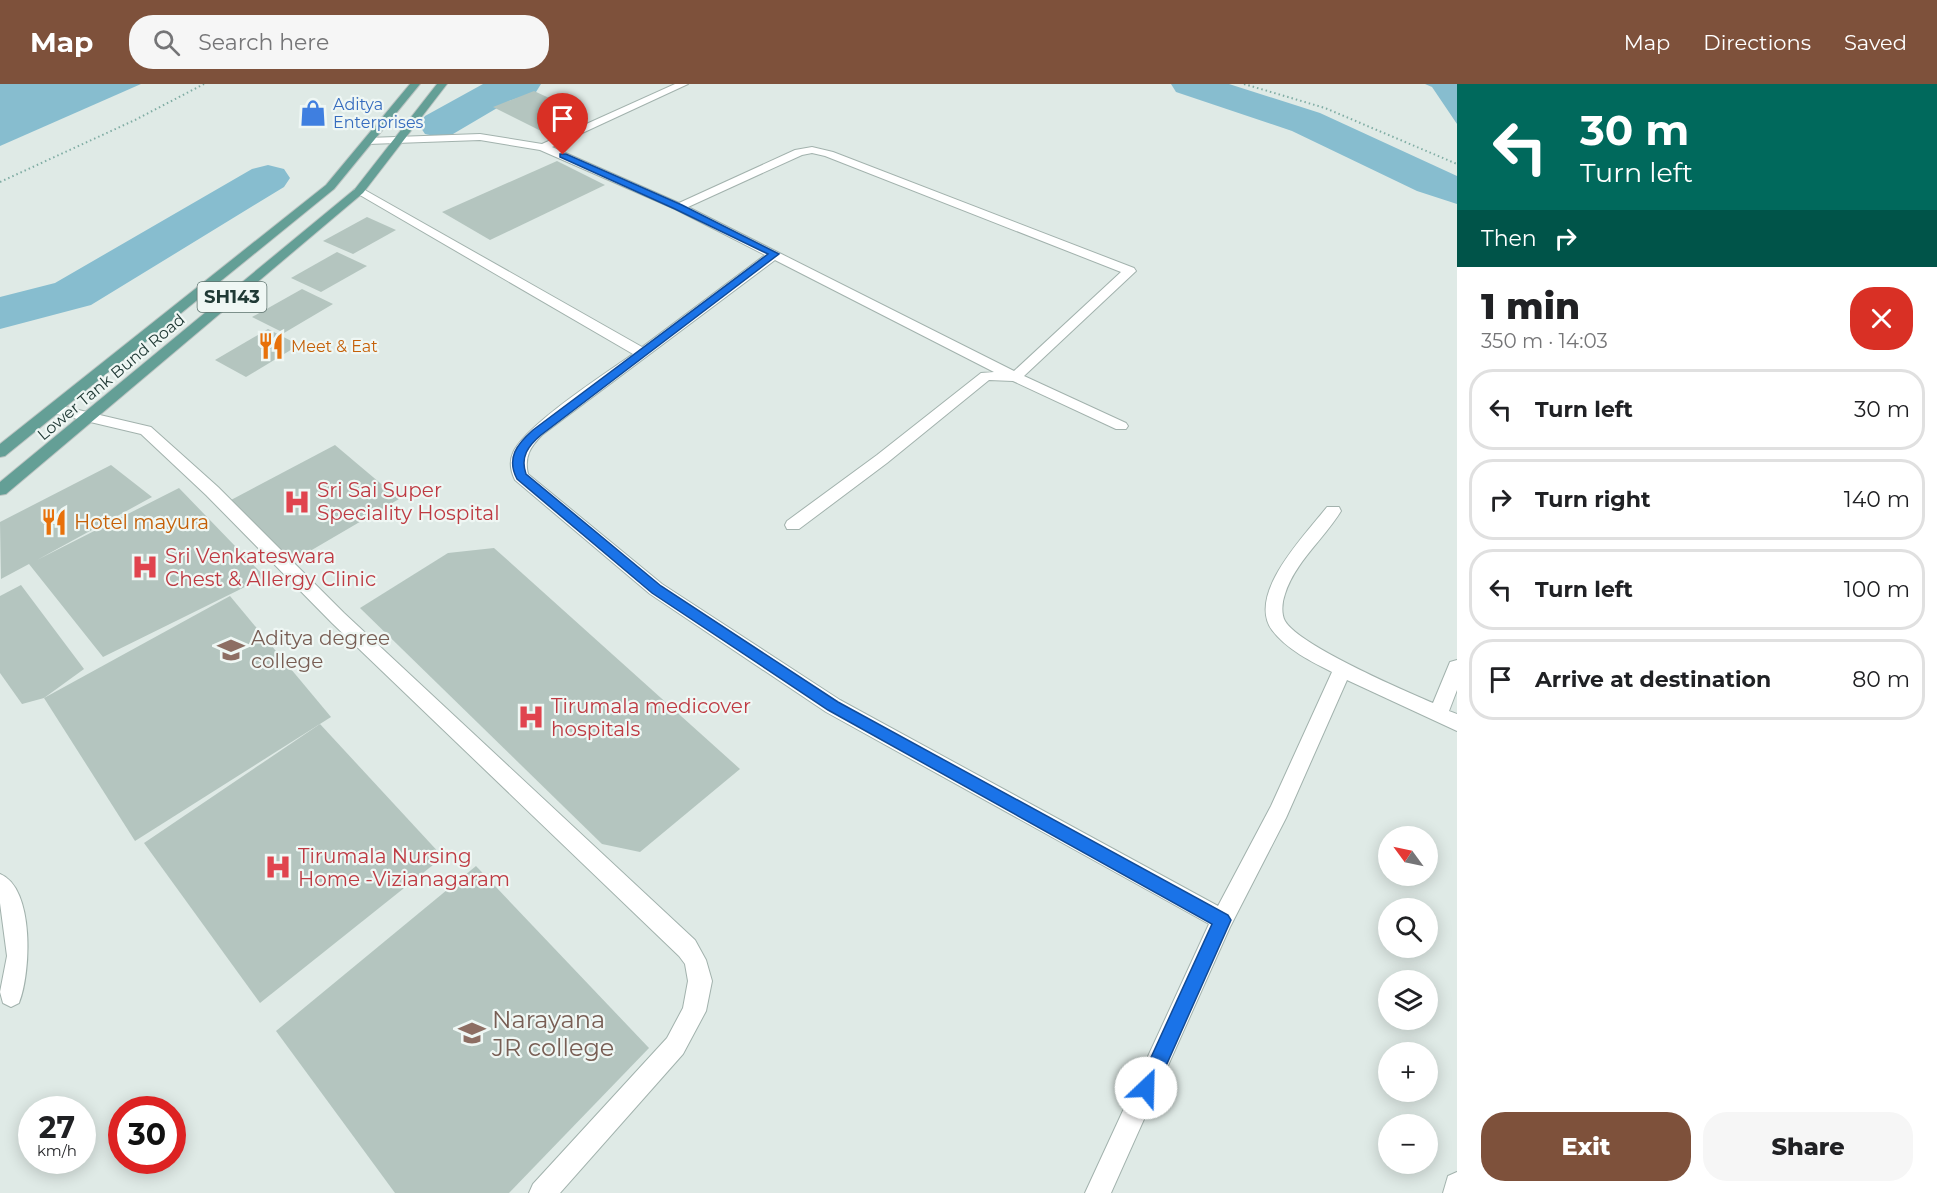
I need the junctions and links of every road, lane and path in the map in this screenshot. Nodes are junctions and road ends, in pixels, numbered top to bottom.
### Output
1 (204, 84) edge
2 (414, 84) edge
3 (442, 84) edge
4 (683, 84) edge
5 (1244, 84) edge
6 (368, 141) junction
7 (397, 141) junction
8 (543, 147) junction
9 (1457, 164) edge
10 (0, 182) edge
11 (359, 190) junction
12 (679, 207) junction
13 (774, 254) junction
14 (642, 353) junction
15 (1016, 377) junction
16 (53, 409) junction
17 (90, 417) junction
18 (1121, 426) dead end
19 (0, 452) edge
20 (0, 490) edge
21 (1333, 511) dead end
22 (793, 525) dead end
23 (1457, 667) edge
24 (1343, 669) junction
25 (1438, 714) junction
26 (1457, 723) edge
27 (0, 885) edge
28 (1222, 920) junction
29 (10, 995) dead end
30 (1457, 1185) edge
31 (542, 1193) edge
32 (1098, 1193) edge
33 (1455, 1193) edge

1 - 10 path
2 - 6 main road, Lower Tank Bund Road / SH143
3 - 7 main road, Lower Tank Bund Road / SH143
4 - 8 street
5 - 9 path
6 - 7 street
6 - 16 main road, Lower Tank Bund Road / SH143
7 - 8 street
7 - 11 main road, Lower Tank Bund Road / SH143
8 - 12 street
11 - 14 street
11 - 17 main road, Lower Tank Bund Road / SH143
12 - 13 street
12 - 15 street
13 - 14 street
13 - 15 street
14 - 28 street
15 - 18 street
15 - 22 street
16 - 17 street
16 - 19 main road, Lower Tank Bund Road / SH143
17 - 20 main road, Lower Tank Bund Road / SH143
17 - 31 street
21 - 24 street
23 - 25 street
24 - 25 street
24 - 28 street
25 - 26 street
27 - 29 street
28 - 32 street
30 - 33 street

